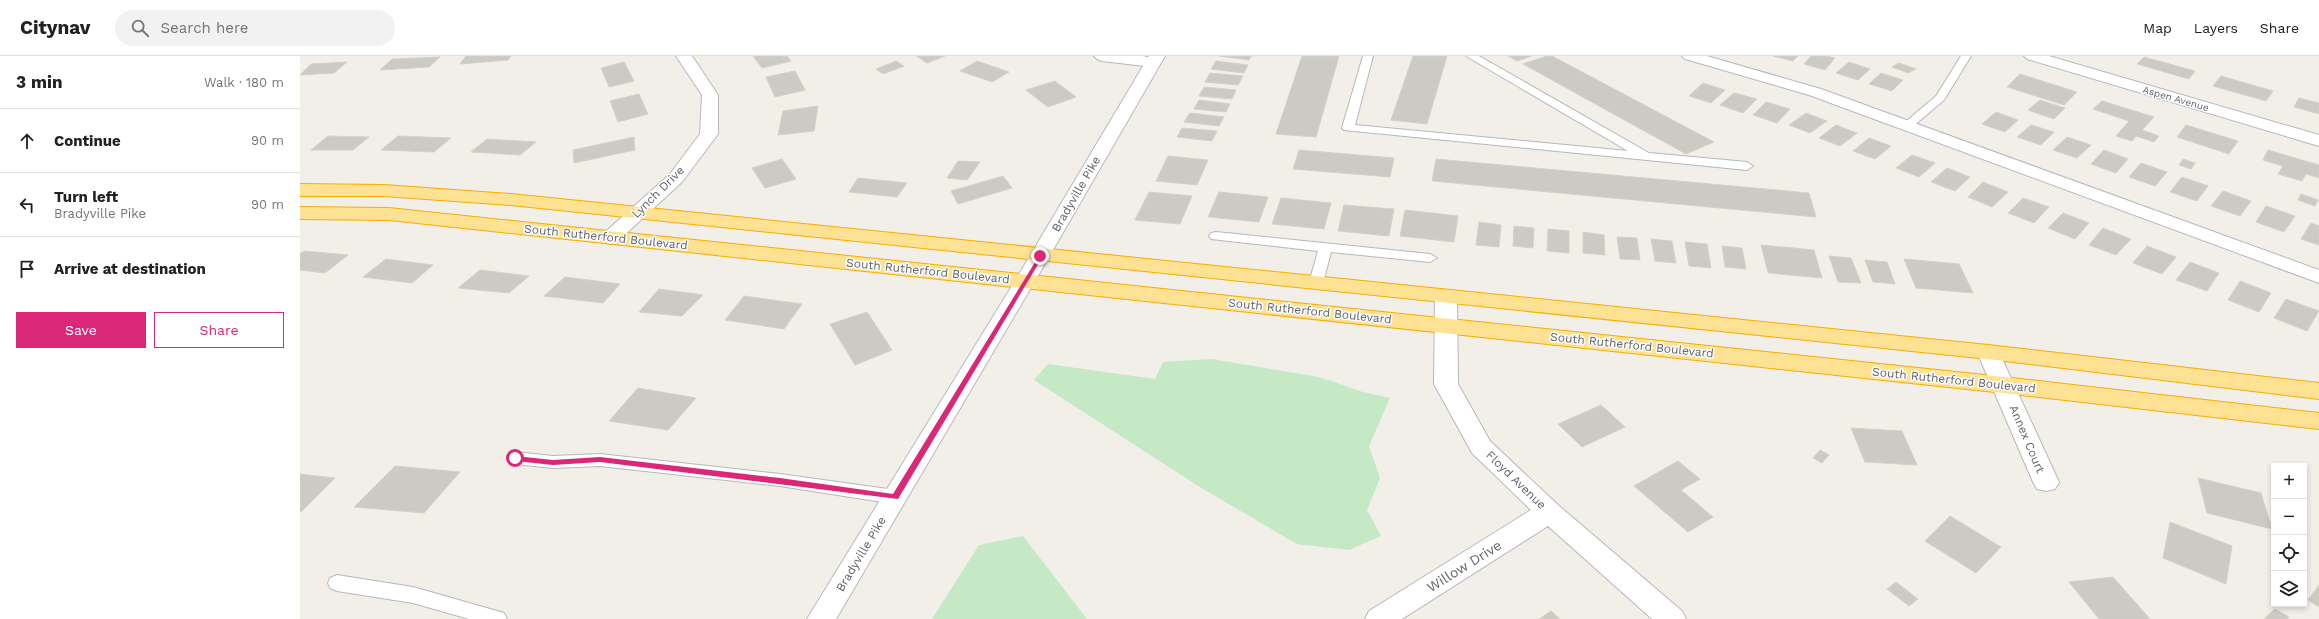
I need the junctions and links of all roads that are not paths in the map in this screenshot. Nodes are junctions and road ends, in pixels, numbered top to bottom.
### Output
1 (684, 56) edge
2 (1102, 56) edge
3 (1368, 56) edge
4 (1471, 56) edge
5 (1690, 56) edge
6 (1966, 56) edge
7 (2032, 56) edge
8 (1155, 59) edge
9 (1907, 126) junction
10 (2319, 141) edge
11 (1646, 156) junction
12 (1747, 166) dead end
13 (300, 190) edge
14 (300, 213) edge
15 (637, 213) junction
16 (1216, 236) dead end
17 (610, 238) junction
18 (1326, 247) junction
19 (1040, 256) junction
20 (1430, 258) dead end
21 (2319, 277) edge
22 (1025, 281) junction
23 (1316, 283) junction
24 (1446, 296) junction
25 (1445, 325) junction
26 (1988, 352) junction
27 (2004, 385) junction
28 (2319, 391) edge
29 (2319, 421) edge
30 (515, 458) dead end
31 (2046, 482) dead end
32 (895, 497) junction
33 (1549, 512) junction
34 (337, 583) dead end
35 (496, 619) edge
36 (822, 619) edge
37 (1379, 619) edge
38 (1672, 619) edge

1 - 15 street, Lynch Drive
2 - 8 street
3 - 11 lane
4 - 11 lane
5 - 9 street
6 - 9 lane
7 - 10 street, Aspen Avenue
8 - 19 street, Bradyville Pike
9 - 21 street
11 - 12 lane
13 - 15 highway
14 - 17 highway, South Rutherford Boulevard
15 - 17 street, Lynch Drive
15 - 19 highway
16 - 18 lane
17 - 22 highway, South Rutherford Boulevard
18 - 20 lane
18 - 23 lane
19 - 22 street, Bradyville Pike
19 - 23 highway
22 - 25 highway, South Rutherford Boulevard
22 - 32 street, Bradyville Pike
23 - 24 highway
24 - 25 street, Floyd Avenue
24 - 26 highway
25 - 27 highway, South Rutherford Boulevard
25 - 33 street, Floyd Avenue
26 - 27 street, Annex Court
26 - 28 highway
27 - 29 highway, South Rutherford Boulevard
27 - 31 street, Annex Court
30 - 32 lane
32 - 36 street, Bradyville Pike
33 - 37 street, Willow Drive
33 - 38 street, Floyd Avenue
34 - 35 lane

